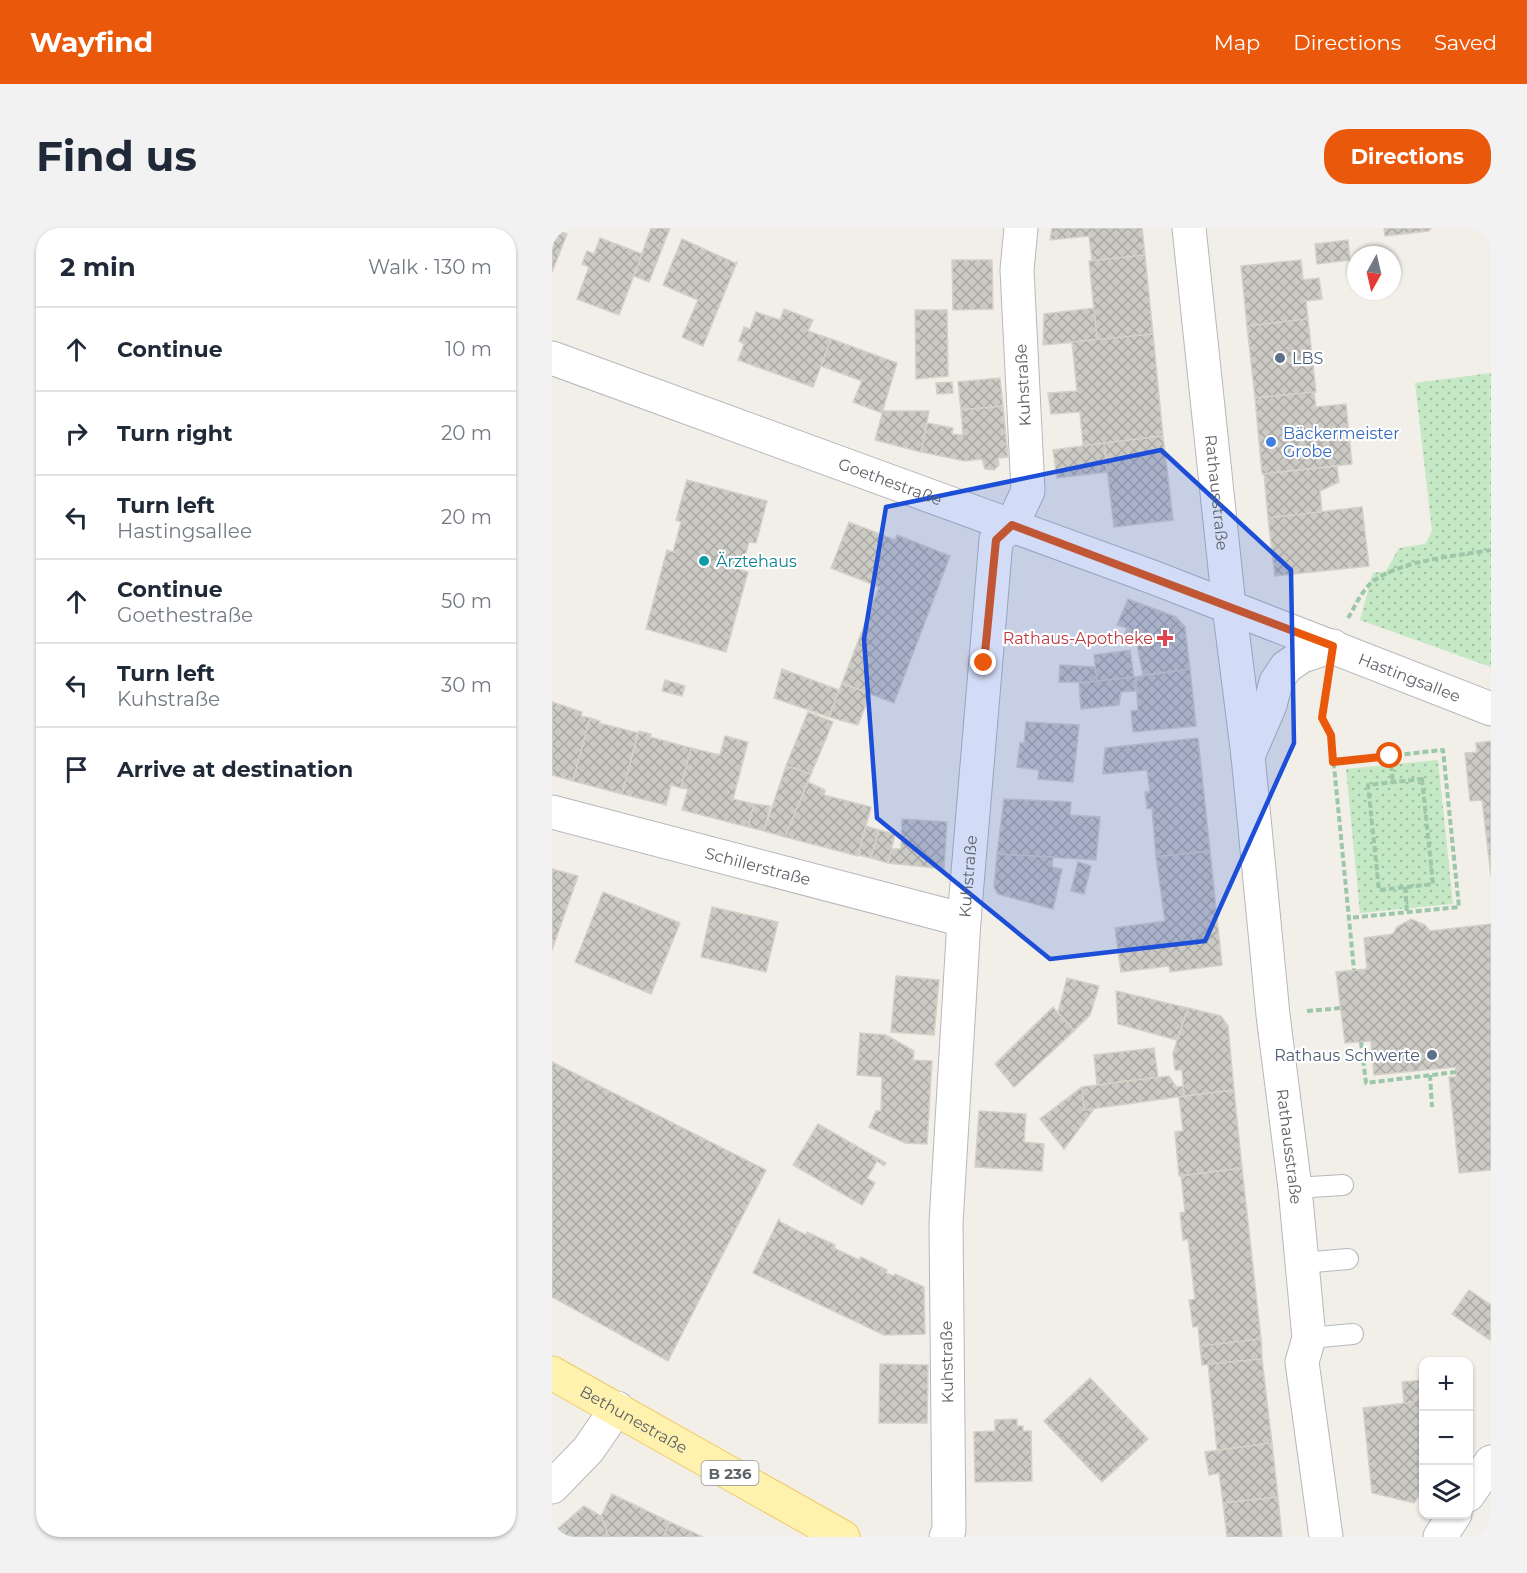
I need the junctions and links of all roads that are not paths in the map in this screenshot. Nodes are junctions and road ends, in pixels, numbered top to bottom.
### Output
1 (1022, 228) edge
2 (1189, 228) edge
3 (554, 364) edge
4 (1012, 525) junction
5 (1229, 606) junction
6 (1333, 646) junction
7 (1491, 709) edge
8 (1248, 756) junction
9 (552, 812) edge
10 (964, 920) junction
11 (1343, 1185) dead end
12 (1295, 1188) junction
13 (1348, 1259) dead end
14 (1302, 1263) junction
15 (1353, 1334) dead end
16 (1309, 1338) junction
17 (552, 1373) edge
18 (617, 1408) junction
19 (1491, 1462) edge
20 (552, 1487) edge
21 (1473, 1488) edge
22 (1452, 1519) edge
23 (843, 1537) edge
24 (946, 1537) edge
25 (1326, 1537) edge
26 (1440, 1537) edge

1 - 4 street, Kuhstraße
2 - 5 street, Rathausstraße
3 - 4 street, Goethestraße
4 - 5 street, Goethestraße
4 - 10 street, Kuhstraße
5 - 6 street, Hastingsallee
5 - 8 street, Rathausstraße
6 - 7 street, Hastingsallee
6 - 8 street, Rathausstraße
8 - 12 street, Rathausstraße
9 - 10 street, Schillerstraße
10 - 24 street, Kuhstraße
11 - 12 lane
12 - 14 street, Rathausstraße
13 - 14 lane
14 - 16 street, Rathausstraße
15 - 16 lane
16 - 25 street, Rathausstraße
17 - 18 main road, Bethunestraße / B 236
18 - 20 street
18 - 23 main road, Bethunestraße / B 236
19 - 21 street
22 - 26 street

